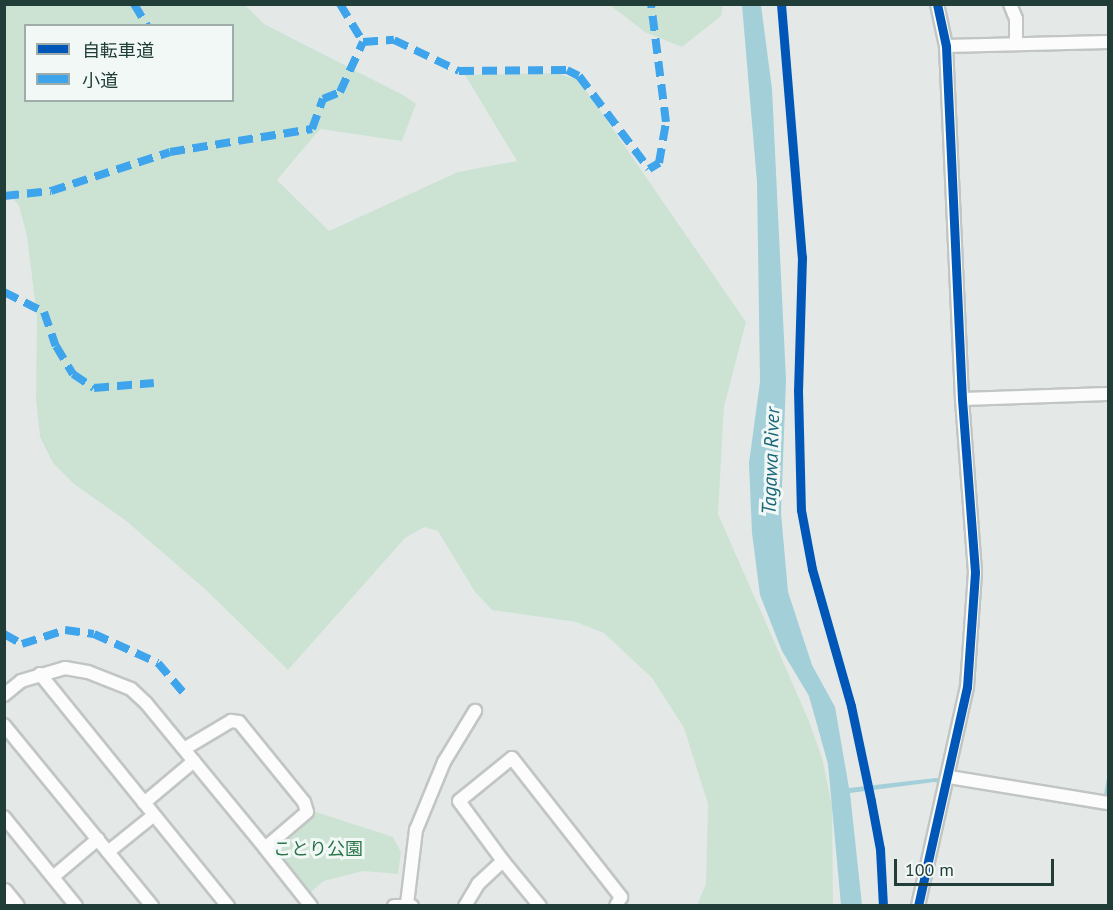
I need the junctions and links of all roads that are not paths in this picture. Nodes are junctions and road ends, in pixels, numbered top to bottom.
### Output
1 (937, 4) edge
2 (1010, 4) edge
3 (1108, 42) edge
4 (1016, 44) junction
5 (946, 46) junction
6 (1108, 394) edge
7 (962, 399) junction
8 (40, 674) junction
9 (4, 695) edge
10 (475, 711) dead end
11 (4, 725) edge
12 (184, 749) junction
13 (194, 761) junction
14 (949, 777) junction
15 (144, 802) junction
16 (1108, 802) edge
17 (154, 815) junction
18 (4, 817) edge
19 (98, 839) junction
20 (265, 848) junction
21 (108, 852) junction
22 (503, 861) junction
23 (53, 877) junction
24 (4, 891) edge
25 (410, 905) edge
26 (16, 906) edge
27 (76, 906) edge
28 (152, 906) edge
29 (228, 906) edge
30 (311, 906) edge
31 (394, 906) edge
32 (465, 906) edge
33 (540, 906) edge
34 (616, 906) edge
35 (918, 906) edge

1 - 5 street
2 - 4 street
3 - 4 street
4 - 5 street
5 - 7 street
6 - 7 street
7 - 14 street
8 - 9 street
8 - 12 street
8 - 15 street
10 - 25 street
11 - 19 street
12 - 13 street
12 - 20 street
13 - 15 street
13 - 20 street
14 - 16 street
14 - 35 street
15 - 17 street
17 - 21 street
17 - 29 street
18 - 23 street
19 - 21 street
19 - 23 street
20 - 30 street
21 - 28 street
22 - 32 street
22 - 33 street
22 - 34 street
23 - 27 street
24 - 26 street
25 - 31 street

